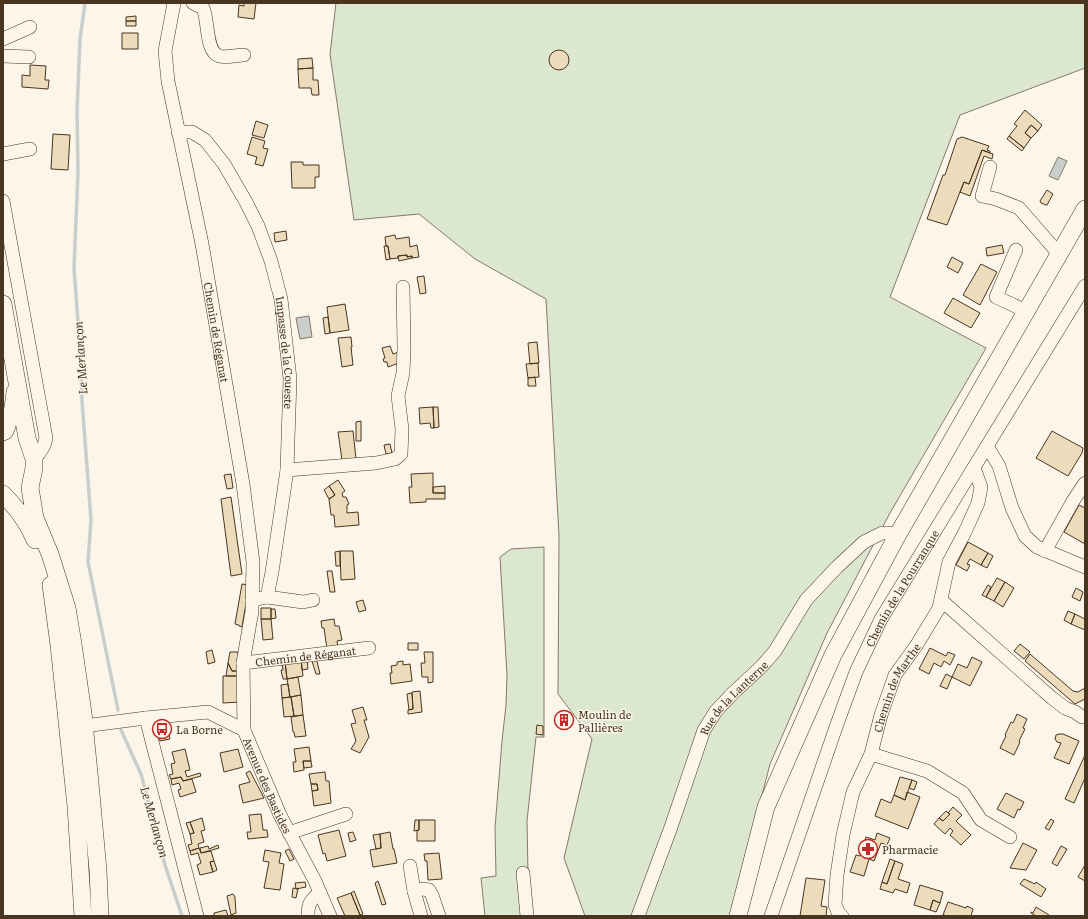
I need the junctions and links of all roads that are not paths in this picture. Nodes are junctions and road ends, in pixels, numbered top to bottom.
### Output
1 (174, 3) edge
2 (193, 3) edge
3 (30, 27) dead end
4 (3, 39) edge
5 (244, 55) dead end
6 (3, 56) edge
7 (29, 57) dead end
8 (178, 132) junction
9 (30, 149) dead end
10 (3, 154) edge
11 (990, 167) dead end
12 (3, 202) edge
13 (1085, 209) edge
14 (1016, 250) dead end
15 (1059, 254) junction
16 (1085, 286) edge
17 (403, 287) dead end
18 (3, 304) edge
19 (1026, 311) junction
20 (16, 378) junction
21 (3, 432) edge
22 (3, 437) edge
23 (987, 446) junction
24 (32, 455) junction
25 (974, 468) junction
26 (287, 470) junction
27 (31, 477) junction
28 (1085, 483) edge
29 (3, 493) edge
30 (897, 536) junction
31 (1045, 551) junction
32 (1085, 567) edge
33 (267, 597) junction
34 (252, 600) junction
35 (313, 600) dead end
36 (941, 600) junction
37 (369, 648) dead end
38 (243, 663) junction
39 (1082, 717) dead end
40 (146, 718) junction
41 (76, 727) junction
42 (244, 730) junction
43 (871, 754) junction
44 (784, 765) junction
45 (346, 814) dead end
46 (289, 833) junction
47 (1010, 837) dead end
48 (410, 866) dead end
49 (523, 874) dead end
50 (414, 891) junction
51 (320, 893) junction
52 (83, 916) edge
53 (100, 916) edge
54 (197, 916) edge
55 (308, 916) edge
56 (330, 916) edge
57 (421, 916) edge
58 (439, 916) edge
59 (527, 916) edge
60 (638, 916) edge
61 (738, 916) edge
62 (745, 916) edge
63 (771, 916) edge
64 (842, 916) edge

1 - 8 street, Chemin de Réganat
2 - 5 street
3 - 4 street
6 - 7 street
8 - 26 street, Impasse de la Coueste
8 - 34 street, Chemin de Réganat
9 - 10 street
11 - 15 street
12 - 24 street
13 - 15 main road
14 - 19 street
15 - 19 main road
16 - 23 street, Chemin de la Pourranque
17 - 26 street
18 - 20 main road
19 - 30 main road
20 - 21 main road
20 - 24 main road
22 - 24 main road
23 - 25 street, Chemin de la Pourranque
23 - 31 street
24 - 27 main road
25 - 36 street, Chemin de Marthe
25 - 63 street, Chemin de la Pourranque
26 - 33 street, Impasse de la Coueste
27 - 29 main road
27 - 41 main road
28 - 31 street
29 - 41 main road
30 - 44 main road
30 - 60 street, Rue de la Lanterne
31 - 32 street
33 - 34 street
33 - 35 street
34 - 38 street, Chemin de Réganat
36 - 39 street
36 - 43 street, Chemin de Marthe
37 - 38 street, Chemin de Réganat
38 - 42 street, Chemin de Réganat
40 - 41 street, Avenue des Bastides
40 - 42 street, Avenue des Bastides
40 - 54 street
41 - 52 main road
41 - 53 main road
42 - 46 street, Avenue des Bastides
43 - 47 street
43 - 64 street, Chemin de Marthe
44 - 61 main road
44 - 62 main road
45 - 46 street
46 - 51 street, Avenue des Bastides
48 - 50 street
49 - 59 street
50 - 57 street
50 - 58 street
51 - 55 street
51 - 56 street, Avenue des Bastides

